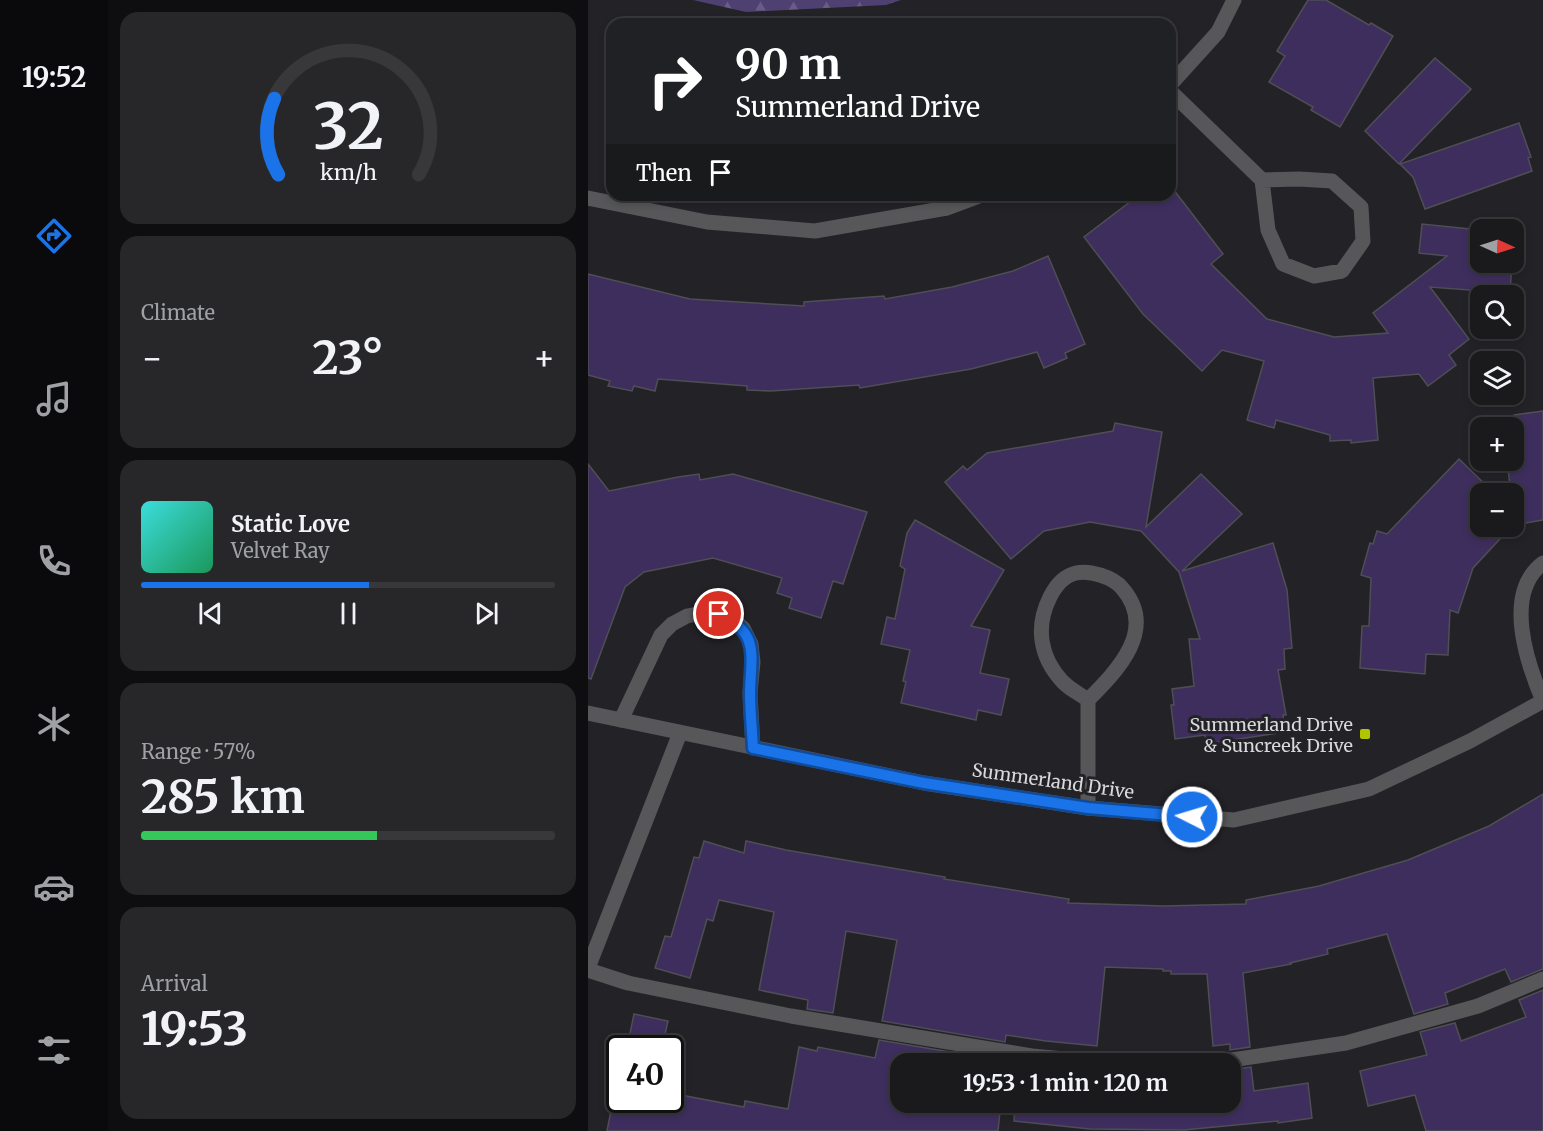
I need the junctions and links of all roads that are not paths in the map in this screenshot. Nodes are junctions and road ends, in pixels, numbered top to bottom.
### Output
1 (1234, 0) edge
2 (1176, 78) edge
3 (1176, 97) edge
4 (1262, 180) junction
5 (588, 198) edge
6 (966, 201) edge
7 (1543, 563) edge
8 (1088, 700) junction
9 (1543, 701) edge
10 (588, 713) edge
11 (621, 720) junction
12 (680, 733) junction
13 (753, 748) junction
14 (1088, 808) junction
15 (588, 969) edge
16 (1543, 979) edge
17 (1014, 1053) edge
18 (1241, 1059) edge

1 - 2 street
3 - 4 street
4 - 4 street
5 - 6 street
7 - 9 street
8 - 8 street
8 - 14 street
9 - 14 street, Summerland Drive
10 - 11 street, Summerland Drive
11 - 12 street, Summerland Drive
11 - 13 street
12 - 13 street, Summerland Drive
12 - 15 street
13 - 14 street, Summerland Drive
15 - 17 street
16 - 18 street

